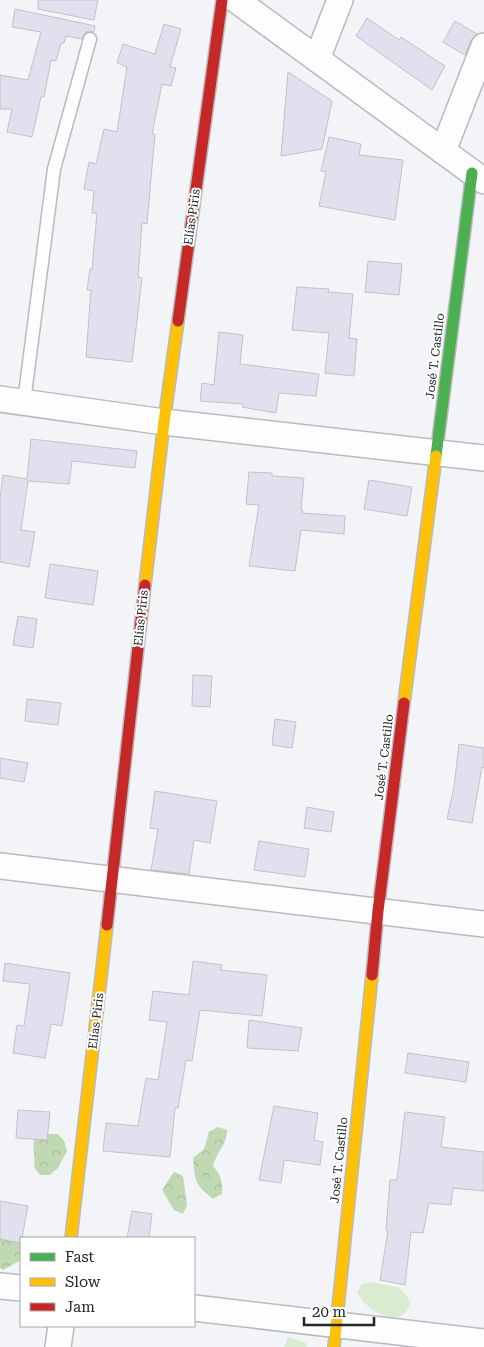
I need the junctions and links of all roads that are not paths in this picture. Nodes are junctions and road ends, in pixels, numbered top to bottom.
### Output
1 (222, 0) edge
2 (236, 0) edge
3 (340, 0) edge
4 (90, 39) dead end
5 (484, 46) edge
6 (317, 59) junction
7 (442, 151) junction
8 (478, 177) edge
9 (0, 399) edge
10 (24, 402) junction
11 (164, 422) junction
12 (437, 454) junction
13 (484, 458) edge
14 (0, 866) edge
15 (112, 879) junction
16 (378, 911) junction
17 (484, 924) edge
18 (71, 1237) edge
19 (0, 1286) edge
20 (20, 1288) edge
21 (195, 1308) edge
22 (61, 1327) edge
23 (335, 1336) edge
24 (484, 1342) edge
25 (58, 1347) edge

1 - 11 street, Elías Piris
2 - 6 street
3 - 6 street
4 - 10 lane
5 - 7 street
6 - 7 street
7 - 8 street
8 - 12 street, José T. Castillo
9 - 10 street
10 - 11 street
11 - 12 street
11 - 15 street, Elías Piris
12 - 13 street
12 - 16 street, José T. Castillo
14 - 15 street
15 - 16 street
15 - 18 street, Elías Piris
16 - 17 street
16 - 23 street, José T. Castillo
19 - 20 street
21 - 23 street
22 - 25 street
23 - 24 street

